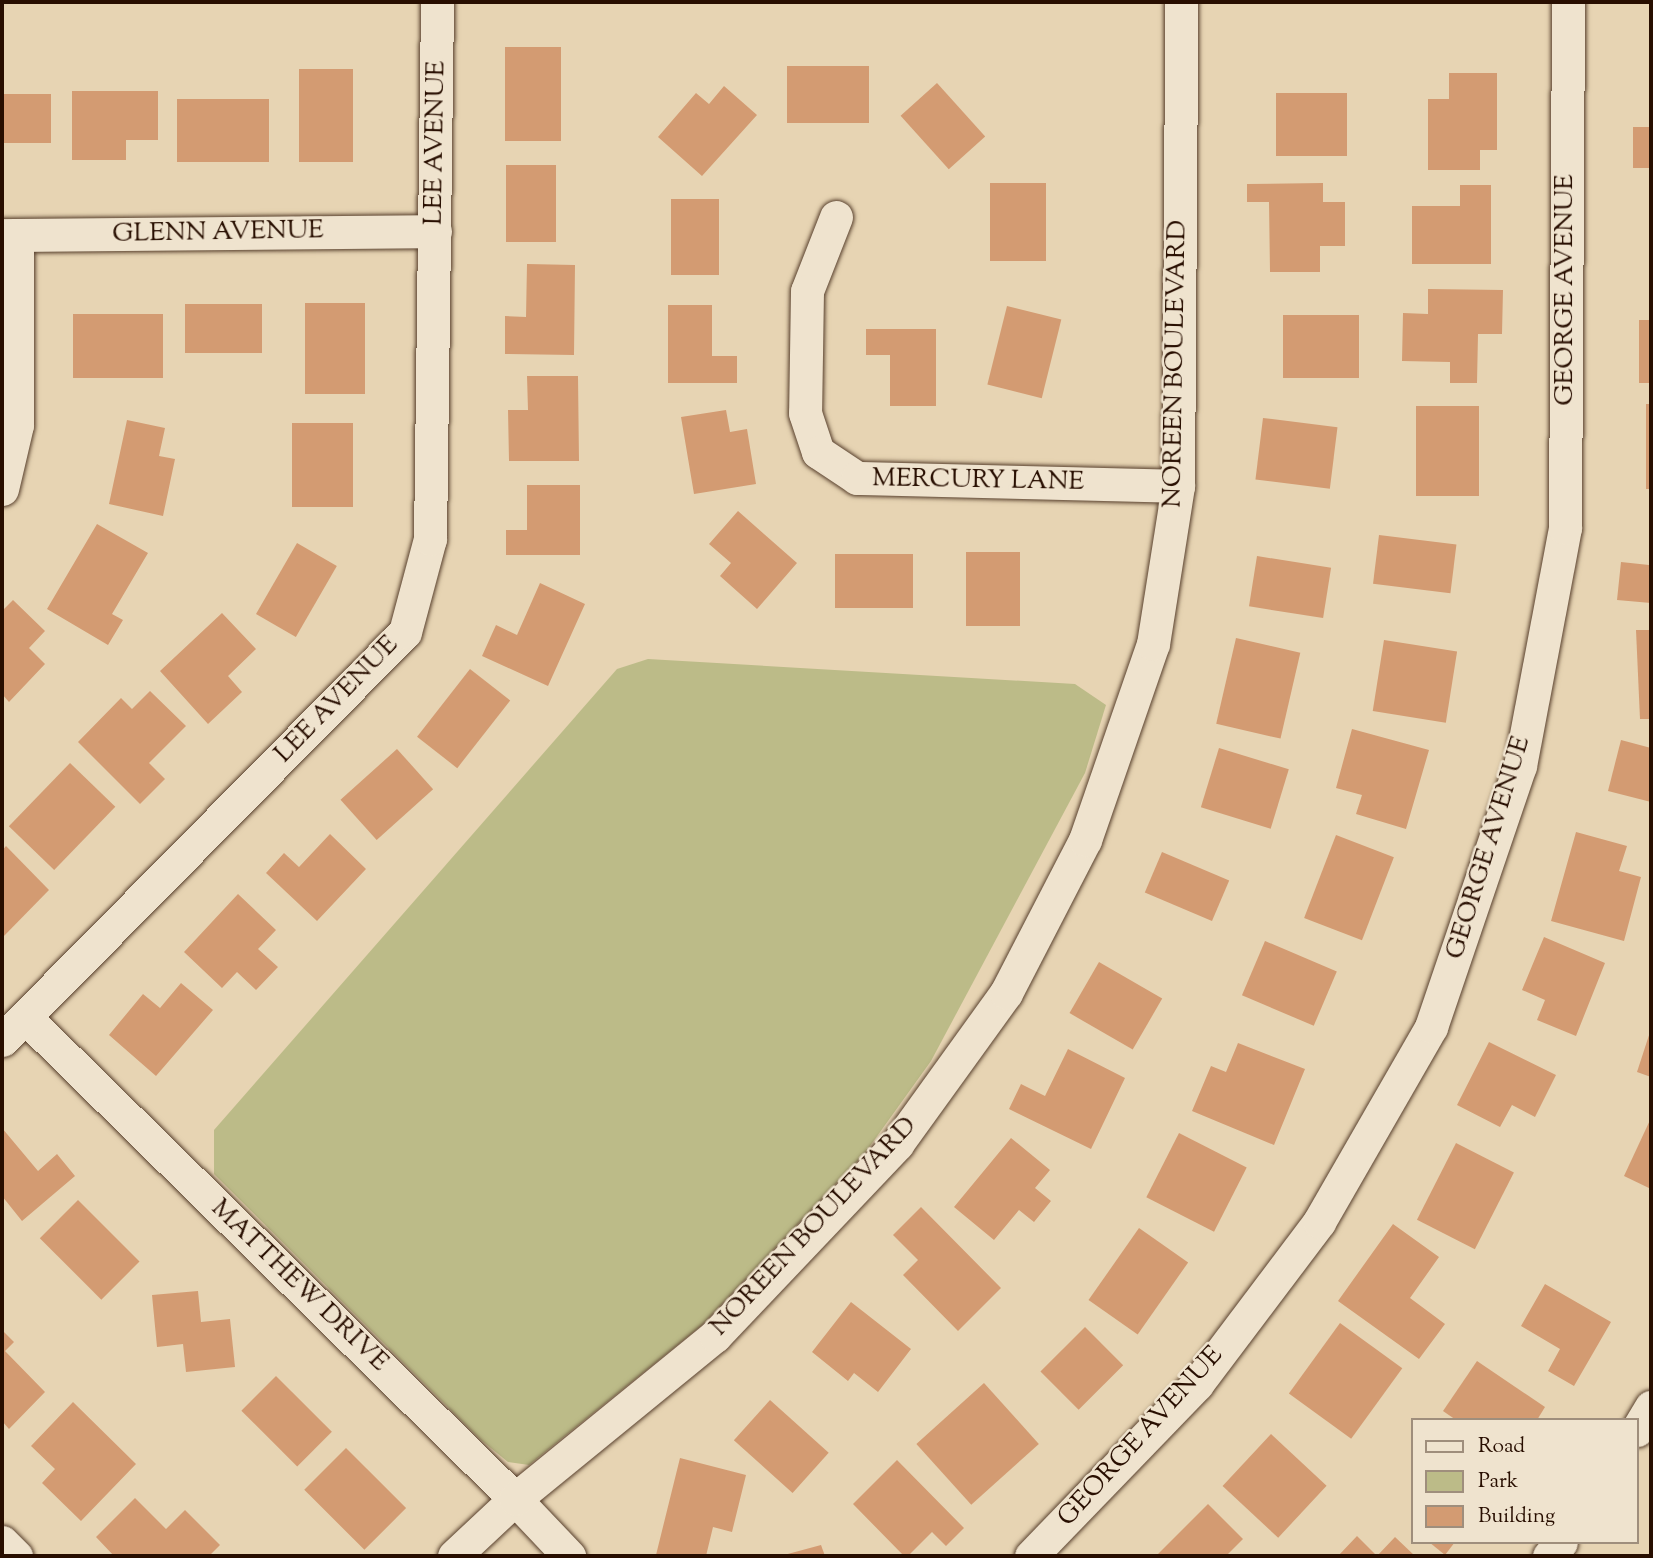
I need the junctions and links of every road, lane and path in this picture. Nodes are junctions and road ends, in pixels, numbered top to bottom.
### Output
1 (437, 2) edge
2 (1181, 2) edge
3 (1568, 2) edge
4 (836, 218) dead end
5 (435, 231) junction
6 (9, 235) edge
7 (1178, 486) junction
8 (2, 489) edge
9 (14, 1029) edge
10 (1651, 1407) edge
11 (1639, 1427) edge
12 (515, 1499) junction
13 (2, 1542) edge
14 (16, 1556) edge
15 (454, 1556) edge
16 (569, 1556) edge
17 (1031, 1556) edge

1 - 5 street, LEE AVENUE
2 - 7 street, NOREEN BOULEVARD
3 - 17 street, GEORGE AVENUE
4 - 7 street, MERCURY LANE
5 - 6 street, GLENN AVENUE
5 - 9 street, LEE AVENUE
6 - 8 street
7 - 12 street, NOREEN BOULEVARD
9 - 12 street, MATTHEW DRIVE
10 - 11 street
12 - 15 street, NOREEN BOULEVARD
12 - 16 street, MATTHEW DRIVE
13 - 14 street

